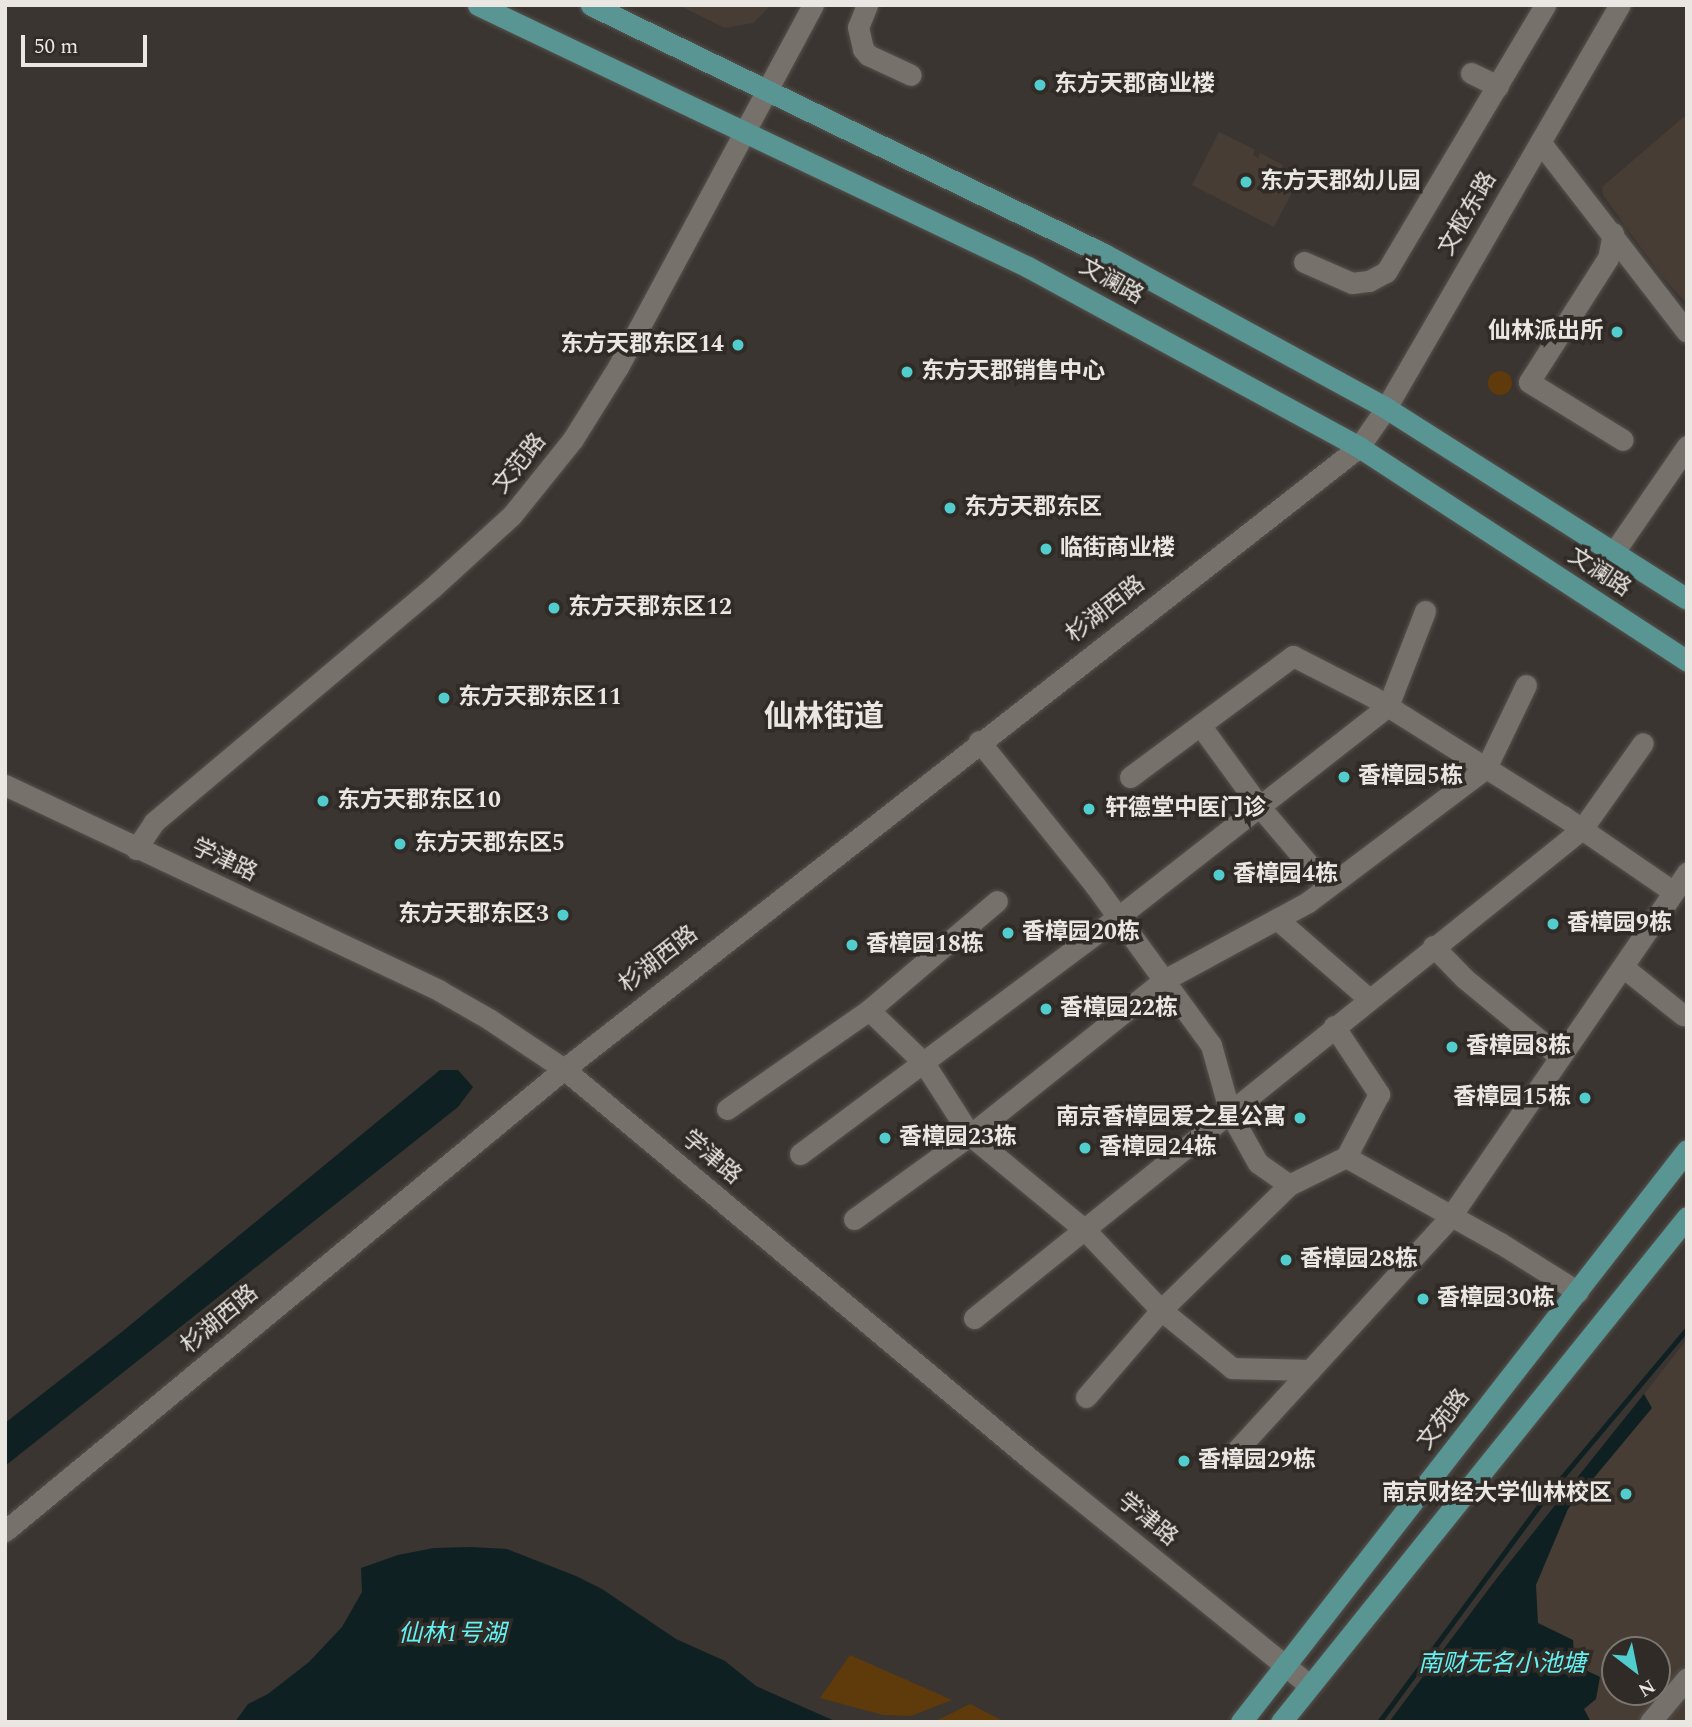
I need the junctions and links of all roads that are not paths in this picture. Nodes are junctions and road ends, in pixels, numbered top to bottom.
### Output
1 (478, 5) edge
2 (591, 5) edge
3 (813, 5) edge
4 (867, 5) edge
5 (1545, 5) edge
6 (1619, 5) edge
7 (1471, 72) dead end
8 (911, 75) dead end
9 (1498, 86) junction
10 (769, 92) junction
11 (746, 131) junction
12 (1541, 142) junction
13 (1613, 233) junction
14 (1304, 262) dead end
15 (1687, 332) edge
16 (1386, 408) junction
17 (1623, 440) dead end
18 (1687, 446) edge
19 (1359, 447) junction
20 (1614, 552) junction
21 (1687, 598) edge
22 (1425, 611) dead end
23 (1687, 661) edge
24 (1526, 685) dead end
25 (1388, 706) junction
26 (1200, 725) junction
27 (979, 741) junction
28 (1643, 743) dead end
29 (1486, 768) junction
30 (1130, 777) dead end
31 (5, 785) edge
32 (1259, 806) junction
33 (1581, 829) junction
34 (136, 849) junction
35 (1687, 873) edge
36 (1328, 887) junction
37 (1672, 891) junction
38 (998, 901) dead end
39 (1118, 916) junction
40 (1277, 919) junction
41 (1433, 946) junction
42 (1623, 967) junction
43 (1164, 980) junction
44 (1368, 999) junction
45 (869, 1010) junction
46 (1682, 1015) dead end
47 (1334, 1026) junction
48 (1559, 1056) junction
49 (924, 1063) junction
50 (564, 1069) junction
51 (727, 1109) dead end
52 (1230, 1114) junction
53 (970, 1135) junction
54 (1687, 1150) edge
55 (800, 1154) dead end
56 (1346, 1157) junction
57 (1289, 1185) junction
58 (1451, 1216) junction
59 (1687, 1217) edge
60 (854, 1219) dead end
61 (1084, 1230) junction
62 (1578, 1292) junction
63 (1161, 1310) junction
64 (974, 1318) dead end
65 (1310, 1370) junction
66 (1086, 1397) dead end
67 (1236, 1452) dead end
68 (5, 1531) edge
69 (1285, 1665) junction
70 (1687, 1678) edge
71 (1309, 1685) junction
72 (1241, 1722) edge
73 (1281, 1722) edge
74 (1650, 1722) edge

1 - 11 main road, 文澜路
2 - 10 main road, 文澜路
3 - 10 street, 文范路
4 - 8 street
5 - 9 street
6 - 12 street, 文枢东路
7 - 9 street
9 - 14 street
10 - 11 street, 文范路
10 - 16 main road, 文澜路
11 - 19 main road, 文澜路
11 - 34 street, 文范路
12 - 13 street
12 - 16 street, 文枢东路
13 - 15 street
13 - 17 street
16 - 19 street, 文枢东路
16 - 20 main road, 文澜路
18 - 20 street
19 - 23 main road, 文澜路
19 - 27 street, 杉湖西路
20 - 21 main road, 文澜路
22 - 25 street
24 - 29 street
25 - 26 street
25 - 29 street
25 - 32 street
26 - 30 street
26 - 32 street
27 - 39 street
27 - 50 street, 杉湖西路
28 - 33 street
29 - 33 street
29 - 36 street
31 - 34 street, 学津路
32 - 36 street
32 - 39 street
33 - 37 street
33 - 41 street
34 - 50 street, 学津路
35 - 37 street
36 - 40 street
37 - 42 street
38 - 45 street
39 - 43 street
39 - 49 street
40 - 43 street
40 - 44 street
41 - 44 street
41 - 48 street
42 - 46 street
42 - 48 street
43 - 52 street
43 - 53 street
44 - 47 street
45 - 49 street
45 - 51 street
47 - 52 street
47 - 56 street
48 - 58 street
49 - 53 street
49 - 55 street
50 - 68 street, 杉湖西路
50 - 69 street, 学津路
52 - 57 street
52 - 61 street
53 - 60 street
53 - 61 street
54 - 62 main road, 文苑路
56 - 57 street
56 - 58 street
57 - 63 street
58 - 62 street
58 - 65 street
59 - 71 main road
61 - 63 street
61 - 64 street
62 - 69 main road, 文苑路
63 - 65 street
63 - 66 street
65 - 67 street
69 - 71 street, 学津路
69 - 72 main road, 文苑路
70 - 74 street
71 - 73 main road

